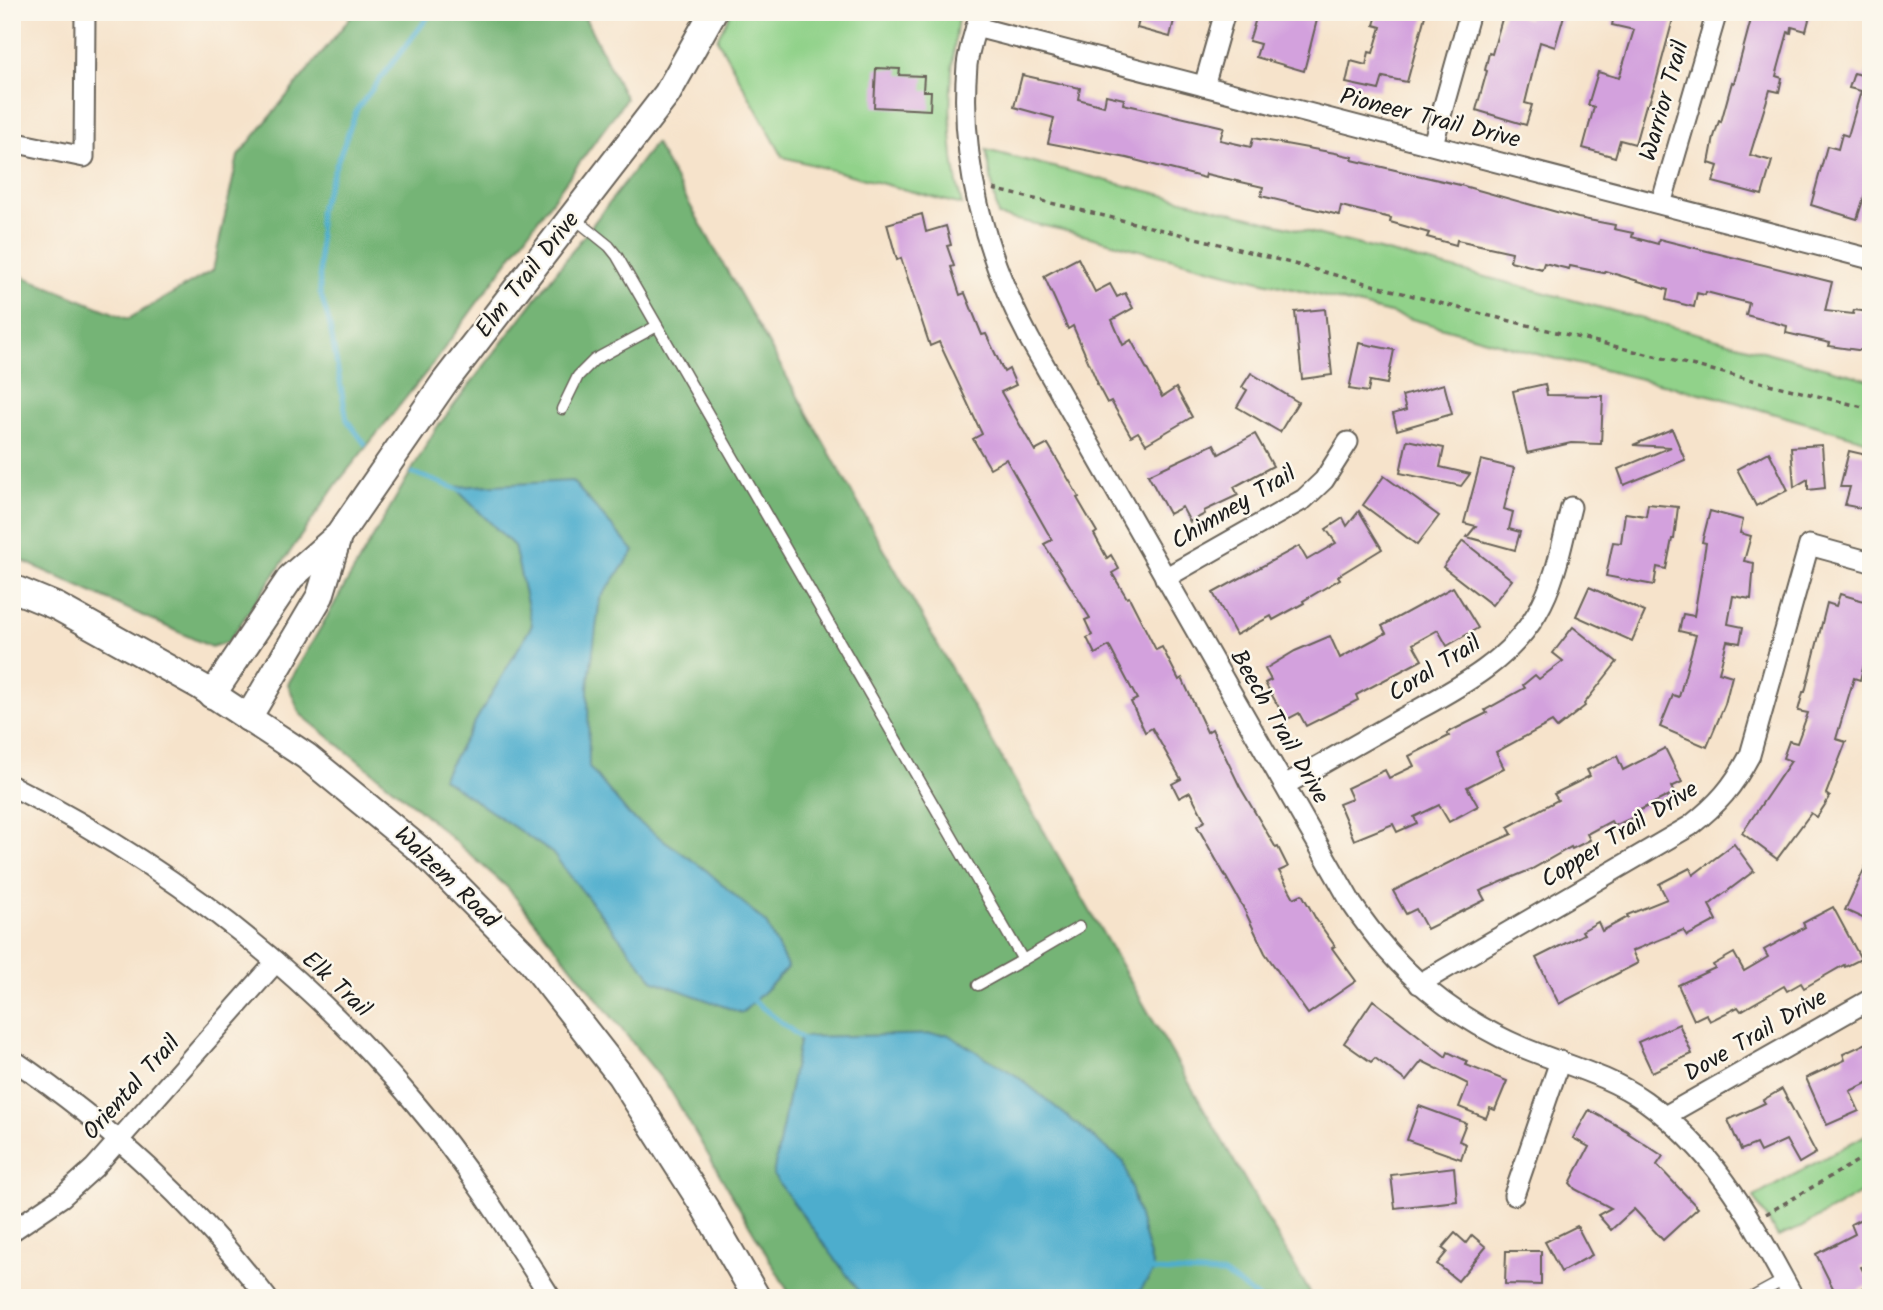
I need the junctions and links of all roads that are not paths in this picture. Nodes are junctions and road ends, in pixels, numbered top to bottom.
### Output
1 (85, 12) edge
2 (713, 12) edge
3 (1225, 12) edge
4 (1470, 12) edge
5 (1717, 12) edge
6 (978, 19) edge
7 (1204, 86) junction
8 (12, 142) edge
9 (1433, 144) junction
10 (1661, 204) junction
11 (572, 216) junction
12 (1871, 259) edge
13 (657, 326) junction
14 (562, 410) dead end
15 (1348, 442) dead end
16 (1571, 507) dead end
17 (339, 535) junction
18 (1871, 562) edge
19 (1165, 578) junction
20 (12, 589) edge
21 (212, 695) junction
22 (248, 718) junction
23 (1285, 785) junction
24 (12, 786) edge
25 (1079, 927) dead end
26 (1023, 960) junction
27 (276, 962) junction
28 (1419, 984) junction
29 (978, 985) dead end
30 (1871, 999) edge
31 (12, 1059) edge
32 (1560, 1061) junction
33 (1665, 1116) junction
34 (118, 1140) junction
35 (1514, 1195) dead end
36 (12, 1231) edge
37 (1784, 1280) junction
38 (267, 1298) edge
39 (551, 1298) edge
40 (757, 1298) edge
41 (1751, 1298) edge
42 (1794, 1298) edge

1 - 8 street
2 - 11 street, Elm Trail Drive
3 - 7 street
4 - 9 street
5 - 10 street, Warrior Trail
6 - 7 street, Pioneer Trail Drive
6 - 19 street, Beech Trail Drive
7 - 9 street, Pioneer Trail Drive
9 - 10 street, Pioneer Trail Drive
10 - 12 street, Pioneer Trail Drive
11 - 13 lane
11 - 17 street, Elm Trail Drive
13 - 14 lane
13 - 26 lane
15 - 19 street, Chimney Trail
16 - 23 street, Coral Trail
17 - 21 street, Elm Trail Drive
17 - 22 street, Elm Trail Drive
18 - 28 street, Copper Trail Drive
19 - 23 street, Beech Trail Drive
20 - 21 street, Walzem Road
21 - 22 street, Walzem Road
22 - 40 street, Walzem Road
23 - 28 street, Beech Trail Drive
24 - 27 street, Elk Trail
25 - 26 lane
26 - 29 lane
27 - 34 street, Oriental Trail
27 - 39 street, Elk Trail
28 - 32 street, Beech Trail Drive
30 - 33 street, Dove Trail Drive
31 - 34 street
32 - 33 street, Beech Trail Drive
32 - 35 street
33 - 37 street, Beech Trail Drive
34 - 36 street, Oriental Trail
34 - 38 street
37 - 41 lane
37 - 42 street, Beech Trail Drive

